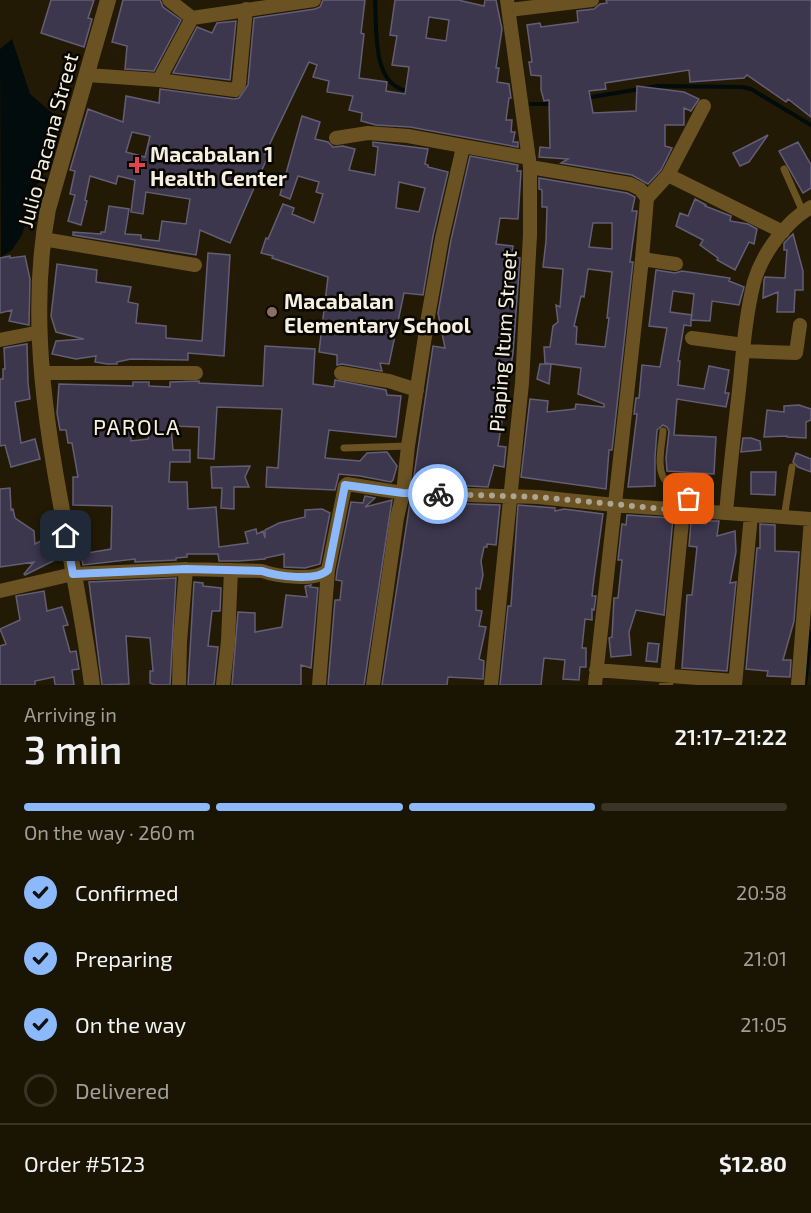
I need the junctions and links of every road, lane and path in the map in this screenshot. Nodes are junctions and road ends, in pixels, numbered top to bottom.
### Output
1 (108, 0) edge
2 (169, 0) edge
3 (314, 0) edge
4 (592, 0) edge
5 (572, 2) edge
6 (508, 5) edge
7 (246, 9) junction
8 (192, 18) junction
9 (87, 75) junction
10 (159, 80) junction
11 (704, 106) dead end
12 (336, 138) dead end
13 (463, 147) junction
14 (529, 163) junction
15 (784, 169) dead end
16 (668, 175) junction
17 (647, 198) junction
18 (807, 209) edge
19 (783, 232) junction
20 (43, 239) junction
21 (642, 259) junction
22 (676, 264) dead end
23 (195, 265) dead end
24 (800, 324) dead end
25 (39, 332) junction
26 (692, 338) dead end
27 (0, 340) edge
28 (743, 348) junction
29 (41, 373) junction
30 (196, 373) dead end
31 (341, 373) dead end
32 (417, 390) junction
33 (663, 431) dead end
34 (408, 446) junction
35 (344, 448) dead end
36 (792, 467) dead end
37 (403, 493) junction
38 (511, 495) junction
39 (614, 505) junction
40 (685, 511) junction
41 (726, 513) junction
42 (751, 515) junction
43 (784, 518) junction
44 (811, 519) edge
45 (186, 569) junction
46 (231, 570) junction
47 (328, 570) junction
48 (73, 574) junction
49 (0, 591) edge
50 (596, 670) junction
51 (666, 681) edge
52 (735, 683) edge
53 (92, 685) edge
54 (179, 685) edge
55 (223, 685) edge
56 (319, 685) edge
57 (373, 685) edge
58 (491, 685) edge
59 (595, 685) edge
60 (798, 685) edge

1 - 9 street, Julio Pacana Street
2 - 8 street
3 - 7 street
4 - 5 street
5 - 6 street
6 - 14 street, Piaping Itum Street
7 - 8 street
7 - 10 street
8 - 10 street
9 - 10 street
9 - 20 street, Julio Pacana Street
11 - 16 street
12 - 13 street
13 - 14 street
13 - 32 street
14 - 17 street
14 - 38 street, Piaping Itum Street
15 - 18 lane
16 - 17 street
16 - 19 street
17 - 21 street
18 - 19 street
19 - 28 street
20 - 23 street
20 - 25 street, Julio Pacana Street
21 - 22 street
21 - 39 street
24 - 28 street
25 - 27 street
25 - 29 street, Julio Pacana Street
26 - 28 street
28 - 41 street
29 - 30 street
29 - 48 street, Julio Pacana Street
31 - 32 street
32 - 34 street
33 - 40 lane
34 - 35 lane
34 - 37 street
36 - 43 lane
37 - 38 street
37 - 47 street
37 - 57 street
38 - 39 street
38 - 58 street, Piaping Itum Street
39 - 40 street
39 - 50 street
40 - 41 street
40 - 51 street
41 - 42 street
42 - 43 street
42 - 52 street
43 - 44 street
44 - 60 street
45 - 46 street
45 - 48 street
45 - 54 street
46 - 47 street
46 - 55 street
47 - 56 street
48 - 49 street
48 - 53 street, Julio Pacana Street
50 - 51 street
50 - 59 street
51 - 52 street

